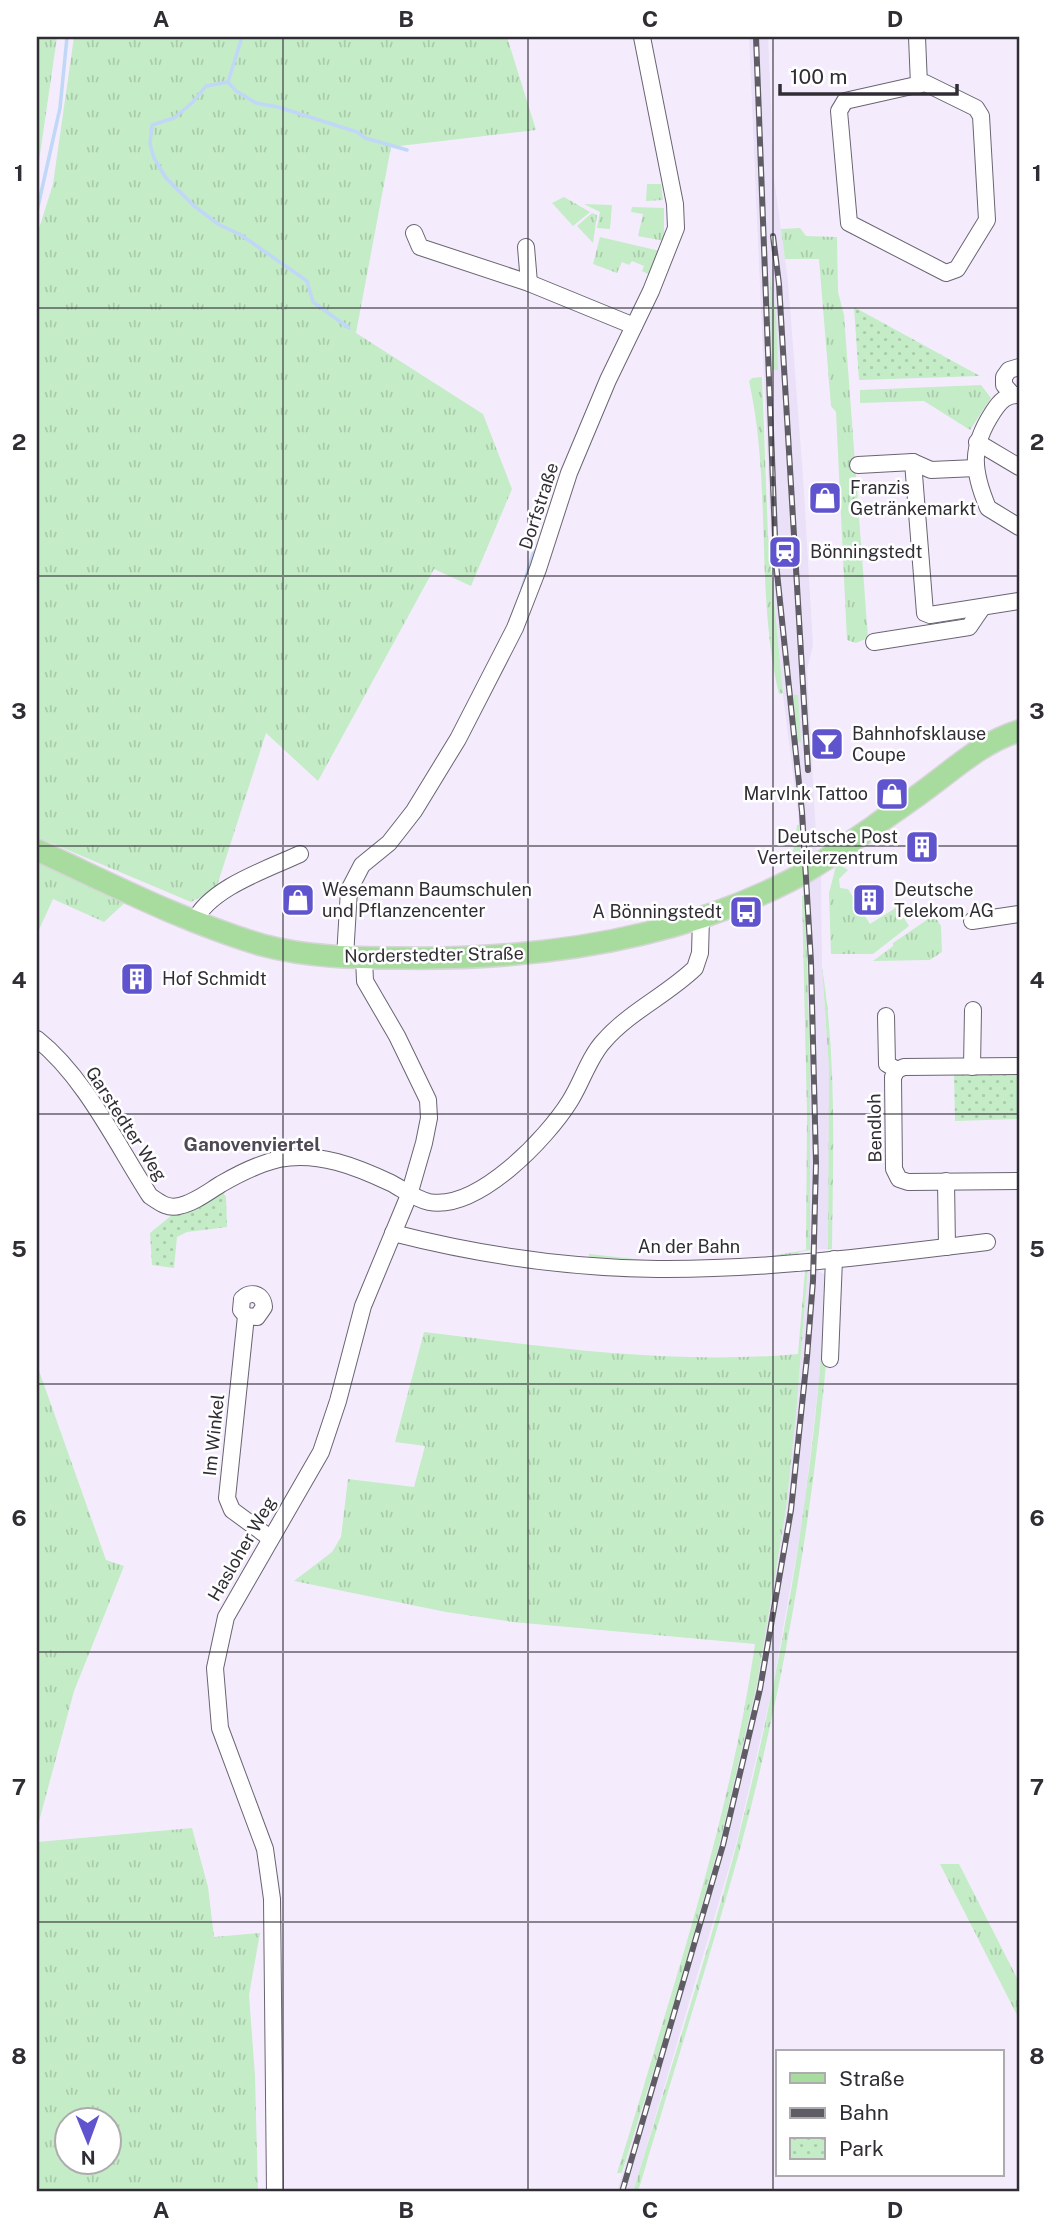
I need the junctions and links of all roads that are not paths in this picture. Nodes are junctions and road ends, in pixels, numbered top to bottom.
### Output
1 (642, 37) edge
2 (917, 37) edge
3 (919, 85) junction
4 (414, 233) dead end
5 (526, 247) dead end
6 (529, 283) junction
7 (634, 326) junction
8 (1019, 367) edge
9 (1016, 395) edge
10 (976, 442) junction
11 (913, 462) junction
12 (858, 465) dead end
13 (1019, 467) edge
14 (976, 468) junction
15 (1019, 527) edge
16 (1019, 601) edge
17 (982, 608) junction
18 (874, 642) dead end
19 (1019, 731) edge
20 (37, 850) edge
21 (300, 854) dead end
22 (1019, 914) edge
23 (701, 918) junction
24 (972, 921) dead end
25 (194, 922) junction
26 (355, 957) junction
27 (972, 1010) dead end
28 (886, 1016) dead end
29 (37, 1039) edge
30 (1019, 1066) edge
31 (972, 1067) junction
32 (897, 1070) junction
33 (946, 1181) junction
34 (1019, 1181) edge
35 (409, 1195) junction
36 (393, 1233) junction
37 (987, 1242) dead end
38 (947, 1247) junction
39 (834, 1259) junction
40 (246, 1316) dead end
41 (830, 1359) dead end
42 (270, 1538) junction
43 (275, 2192) edge

1 - 7 street, Dorfstraße
2 - 3 street
3 - 3 street
4 - 6 street
5 - 6 street
6 - 7 street
7 - 26 street, Dorfstraße
8 - 9 street
9 - 10 street
10 - 13 street
10 - 14 street
11 - 12 street
11 - 14 street
11 - 17 street
14 - 15 street
16 - 17 street
17 - 18 street
19 - 23 main road, Norderstedter Straße
20 - 25 main road, Norderstedter Straße
21 - 25 street
22 - 24 street
23 - 26 main road, Norderstedter Straße
23 - 35 street, Garstedter Weg
25 - 26 main road, Norderstedter Straße
26 - 35 street, Hasloher Weg
27 - 31 street
28 - 32 street, Bendloh
29 - 35 street, Garstedter Weg
30 - 31 street, Bendloh
31 - 32 street, Bendloh
32 - 33 street, Bendloh
33 - 34 street, Bendloh
33 - 38 street
35 - 36 street, Hasloher Weg
36 - 39 street, An der Bahn
36 - 42 street, Hasloher Weg
37 - 38 street, An der Bahn
38 - 39 street, An der Bahn
39 - 41 street
40 - 42 street, Im Winkel
42 - 43 street, Hasloher Weg

